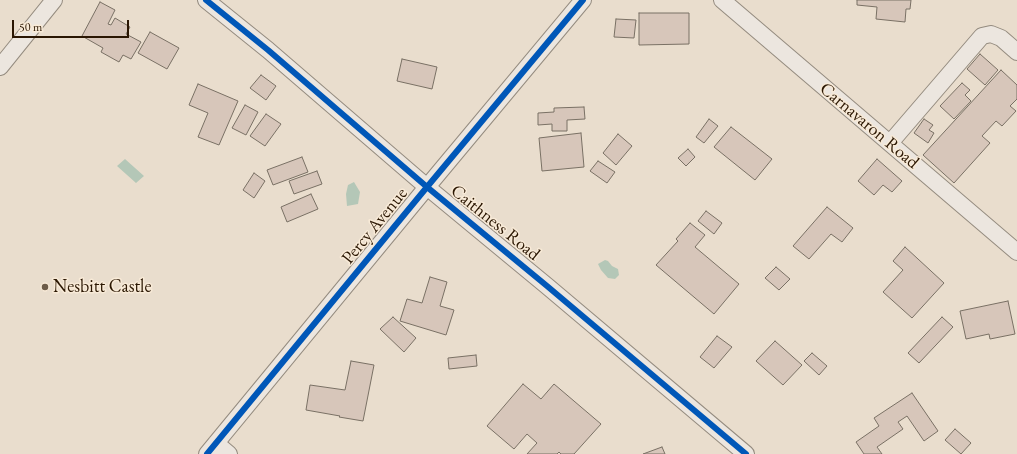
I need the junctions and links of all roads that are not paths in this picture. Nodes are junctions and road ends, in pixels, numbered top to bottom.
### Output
1 (54, 0) edge
2 (206, 0) edge
3 (583, 0) edge
4 (722, 0) edge
5 (1017, 52) edge
6 (0, 66) edge
7 (890, 143) junction
8 (427, 186) junction
9 (1017, 252) edge
10 (211, 448) edge
11 (229, 454) edge
12 (746, 454) edge

1 - 6 street
2 - 8 street, Caithness Road
3 - 8 street, Percy Avenue
4 - 7 street, Carnavaron Road
5 - 7 street
7 - 9 street, Carnavaron Road
8 - 10 street, Percy Avenue
8 - 12 street, Caithness Road
10 - 11 street

